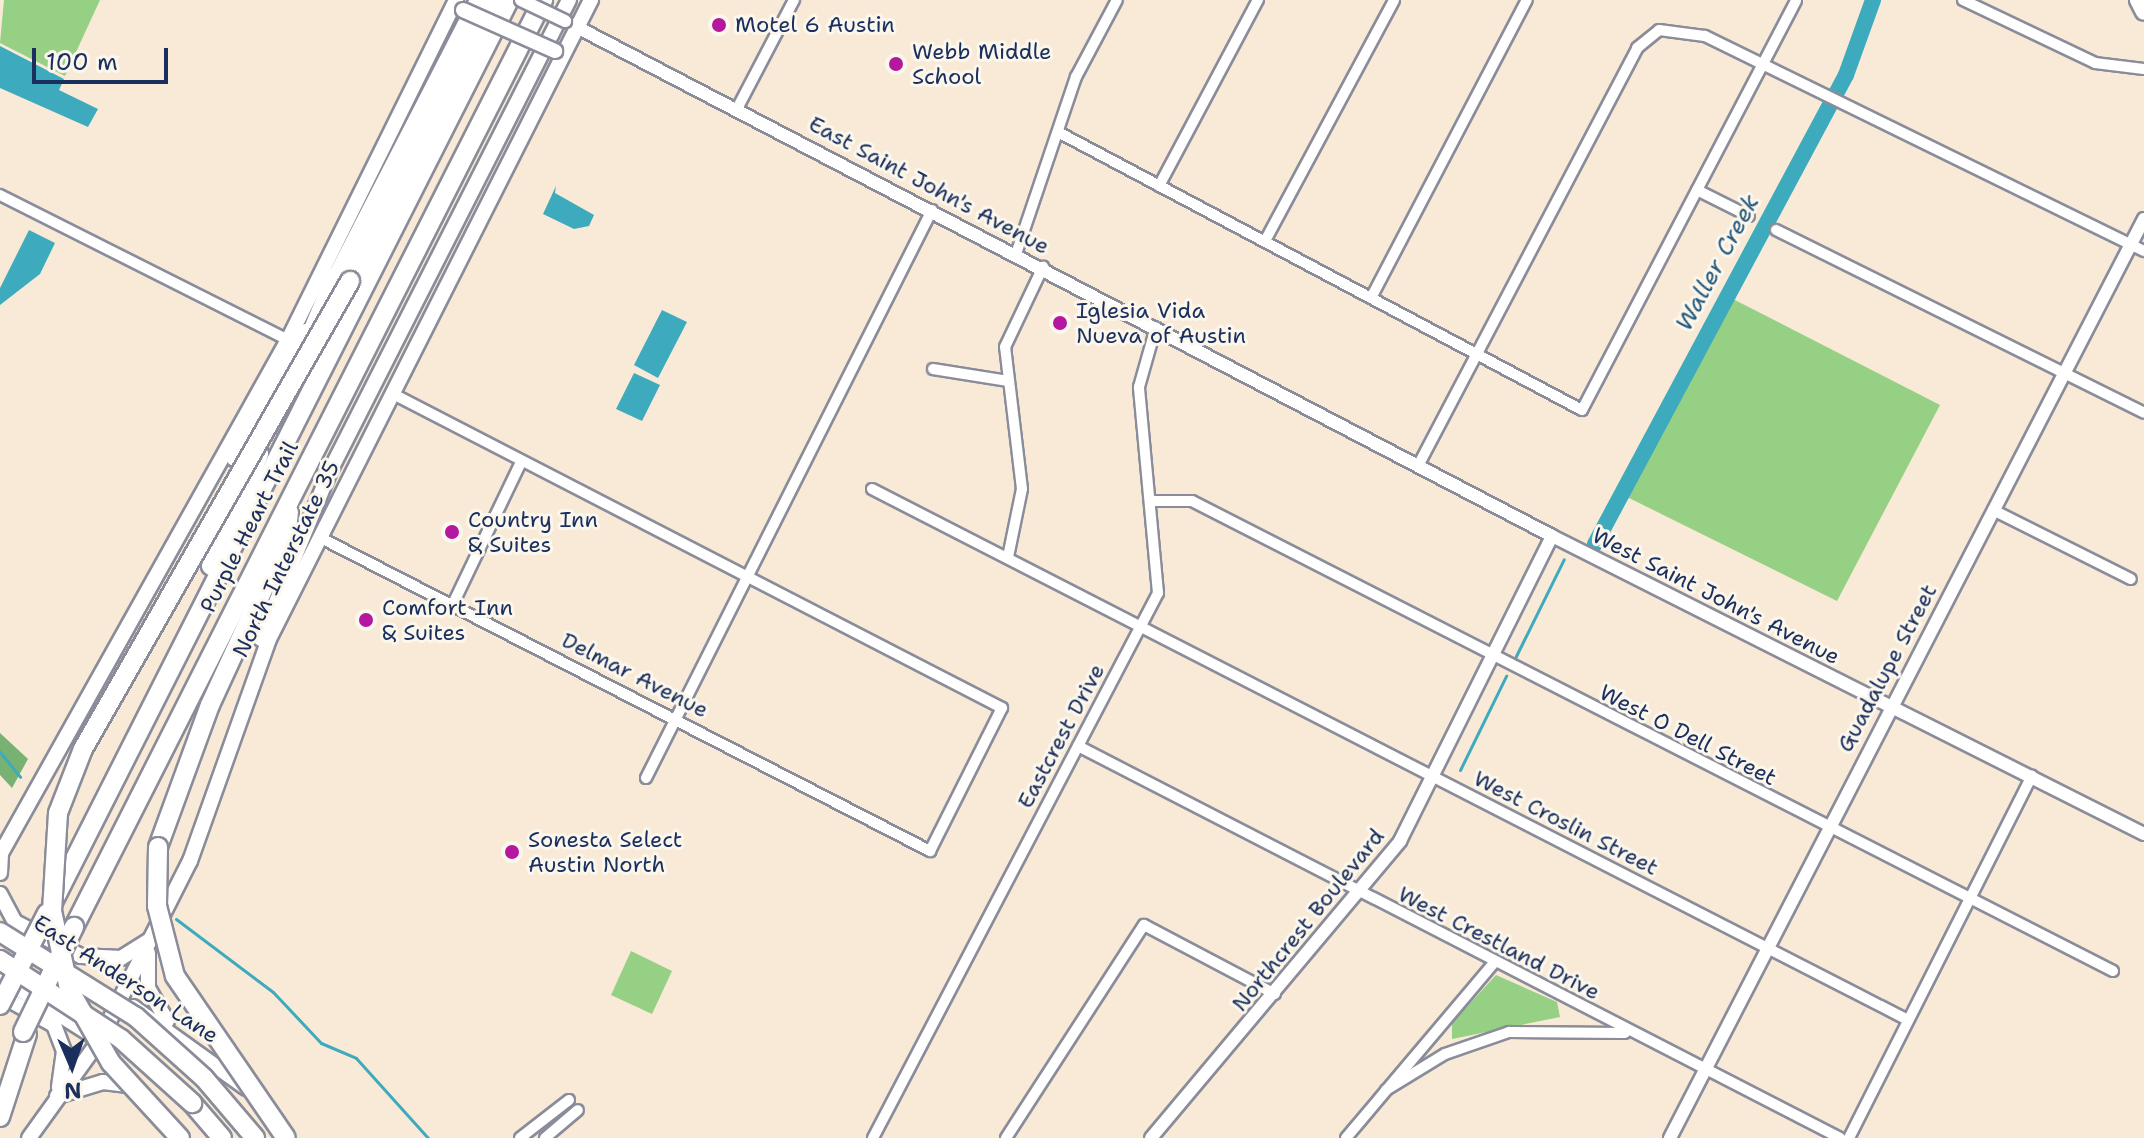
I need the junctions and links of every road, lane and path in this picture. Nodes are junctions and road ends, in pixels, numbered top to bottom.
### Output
1 (477, 0) edge
2 (491, 0) edge
3 (509, 0) edge
4 (521, 0) edge
5 (543, 0) edge
6 (569, 0) edge
7 (591, 0) edge
8 (794, 0) edge
9 (1117, 0) edge
10 (1258, 0) edge
11 (1394, 0) edge
12 (1527, 0) edge
13 (1796, 0) edge
14 (1963, 0) edge
15 (2138, 0) edge
16 (456, 9) edge
17 (2144, 12) edge
18 (579, 28) junction
19 (1763, 63) junction
20 (559, 68) junction
21 (2144, 69) edge
22 (738, 107) junction
23 (1058, 132) junction
24 (1159, 186) junction
25 (1697, 190) junction
26 (0, 195) edge
27 (932, 210) junction
28 (1749, 216) dead end
29 (2144, 219) edge
30 (1776, 230) dead end
31 (1265, 241) junction
32 (2131, 245) junction
33 (2144, 251) edge
34 (1016, 254) junction
35 (1043, 267) junction
36 (342, 279) junction
37 (1371, 298) junction
38 (1156, 327) junction
39 (288, 340) junction
40 (1475, 354) junction
41 (933, 369) dead end
42 (2064, 372) junction
43 (1008, 381) junction
44 (393, 394) junction
45 (1315, 412) joint
46 (2144, 413) edge
47 (520, 464) junction
48 (1418, 466) junction
49 (872, 489) dead end
50 (291, 497) junction
51 (1154, 501) junction
52 (1993, 510) junction
53 (1552, 536) junction
54 (321, 538) junction
55 (2106, 551) dead end
56 (1008, 557) junction
57 (2101, 563) junction
58 (162, 570) junction
59 (747, 575) junction
60 (2131, 579) dead end
61 (453, 604) junction
62 (1141, 627) junction
63 (181, 648) junction
64 (1493, 658) junction
65 (256, 667) junction
66 (1890, 706) junction
67 (676, 718) junction
68 (1078, 746) junction
69 (2032, 776) junction
70 (1433, 777) junction
71 (646, 778) dead end
72 (1826, 827) junction
73 (2144, 834) edge
74 (0, 854) edge
75 (0, 873) edge
76 (1356, 892) junction
77 (0, 894) edge
78 (1970, 899) junction
79 (0, 924) edge
80 (0, 932) edge
81 (151, 938) junction
82 (1763, 946) junction
83 (0, 960) edge
84 (1494, 963) junction
85 (2113, 971) dead end
86 (0, 977) edge
87 (1275, 994) junction
88 (0, 995) edge
89 (121, 999) junction
90 (0, 1005) edge
91 (1908, 1020) junction
92 (25, 1033) junction
93 (1635, 1034) junction
94 (99, 1041) junction
95 (191, 1043) junction
96 (1701, 1068) junction
97 (0, 1077) edge
98 (141, 1089) junction
99 (1386, 1090) junction
100 (57, 1096) junction
101 (569, 1100) dead end
102 (578, 1110) dead end
103 (0, 1117) edge
104 (29, 1138) edge
105 (180, 1138) edge
106 (189, 1138) edge
107 (222, 1138) edge
108 (255, 1138) edge
109 (286, 1138) edge
110 (298, 1138) edge
111 (520, 1138) edge
112 (545, 1138) edge
113 (873, 1138) edge
114 (1006, 1138) edge
115 (1151, 1138) edge
116 (1346, 1138) edge
117 (1670, 1138) edge
118 (1840, 1138) edge
119 (1849, 1138) edge

1 - 36 main road
2 - 36 highway
3 - 63 highway, Purple Heart Trail
4 - 18 street, East Saint John's Avenue, bridge
5 - 50 highway, Purple Heart Trail
6 - 65 main road
7 - 18 main road, North Interstate 35
8 - 22 street
9 - 23 street
10 - 24 street
11 - 31 street
12 - 37 street
13 - 19 street
14 - 21 street
15 - 17 main road
16 - 20 main road, bridge
16 - 39 main road
18 - 20 main road, North Interstate 35
18 - 22 street, East Saint John's Avenue
19 - 25 street
19 - 32 street
19 - 40 street
20 - 44 main road, North Interstate 35
22 - 27 street, East Saint John's Avenue
23 - 24 street
23 - 34 street
24 - 31 street
25 - 28 street
25 - 40 street
26 - 39 street
27 - 34 street, East Saint John's Avenue
27 - 59 street
29 - 32 street, Guadalupe Street
30 - 42 street
31 - 37 street
32 - 33 street
32 - 42 street, Guadalupe Street
34 - 35 street, East Saint John's Avenue
35 - 38 street, East Saint John's Avenue
35 - 43 street
36 - 58 main road
36 - 63 highway
36 - 105 highway, bridge
37 - 40 street
38 - 45 street, East Saint John's Avenue
38 - 51 street, Eastcrest Drive
39 - 58 main road
40 - 48 street
41 - 43 street
42 - 46 street
42 - 52 street, Guadalupe Street
43 - 56 street
44 - 47 street
44 - 54 main road, North Interstate 35
45 - 48 street, West Saint John's Avenue
47 - 59 street
47 - 61 street
48 - 53 street, West Saint John's Avenue
49 - 56 street, West Croslin Street
50 - 92 highway, Purple Heart Trail, bridge
50 - 109 highway, bridge
51 - 62 street, Eastcrest Drive
51 - 64 street, West O Dell Street
52 - 57 street
52 - 66 street, Guadalupe Street
53 - 64 street, Northcrest Boulevard
53 - 66 street, West Saint John's Avenue
54 - 61 street, Delmar Avenue
54 - 65 main road, North Interstate 35
55 - 57 street
56 - 62 street, West Croslin Street
57 - 60 street
58 - 74 main road
59 - 67 street
59 - 67 street, Delmar Avenue
61 - 67 street, Delmar Avenue
62 - 68 street, Eastcrest Drive
62 - 70 street, West Croslin Street
63 - 90 highway, Purple Heart Trail, bridge
64 - 70 street, Northcrest Boulevard
64 - 72 street, West O Dell Street
65 - 81 main road, North Interstate 35
66 - 69 street, West Saint John's Avenue
66 - 72 street, Guadalupe Street
67 - 71 street
68 - 76 street, West Crestland Drive
68 - 113 street, Eastcrest Drive
69 - 73 street, West Saint John's Avenue
69 - 78 street
70 - 76 street, Northcrest Boulevard
70 - 82 street, West Croslin Street
72 - 78 street, West O Dell Street
72 - 82 street, Guadalupe Street
74 - 75 main road
76 - 84 street, West Crestland Drive
76 - 87 street, Northcrest Boulevard
77 - 81 main road
78 - 85 street, West O Dell Street
78 - 91 street
79 - 89 main road, East Anderson Lane
80 - 108 highway, bridge
81 - 89 main road, North Interstate 35
81 - 95 main road
82 - 91 street, West Croslin Street
82 - 96 street, Guadalupe Street
83 - 107 highway, bridge
84 - 93 street, West Crestland Drive
84 - 99 street
86 - 94 main road
87 - 114 street
87 - 115 street, Northcrest Boulevard
88 - 100 main road
89 - 94 main road, North Interstate 35
89 - 95 main road, East Anderson Lane
91 - 119 street
92 - 97 highway, Purple Heart Trail
92 - 103 highway
93 - 96 street, West Crestland Drive
93 - 99 street
94 - 98 main road
94 - 100 main road, North Interstate 35
95 - 110 main road, East Anderson Lane
96 - 117 street, Guadalupe Street
96 - 118 street, West Crestland Drive
98 - 100 main road
98 - 106 main road
99 - 116 street
100 - 104 main road, North Interstate 35
101 - 111 street
102 - 112 street

